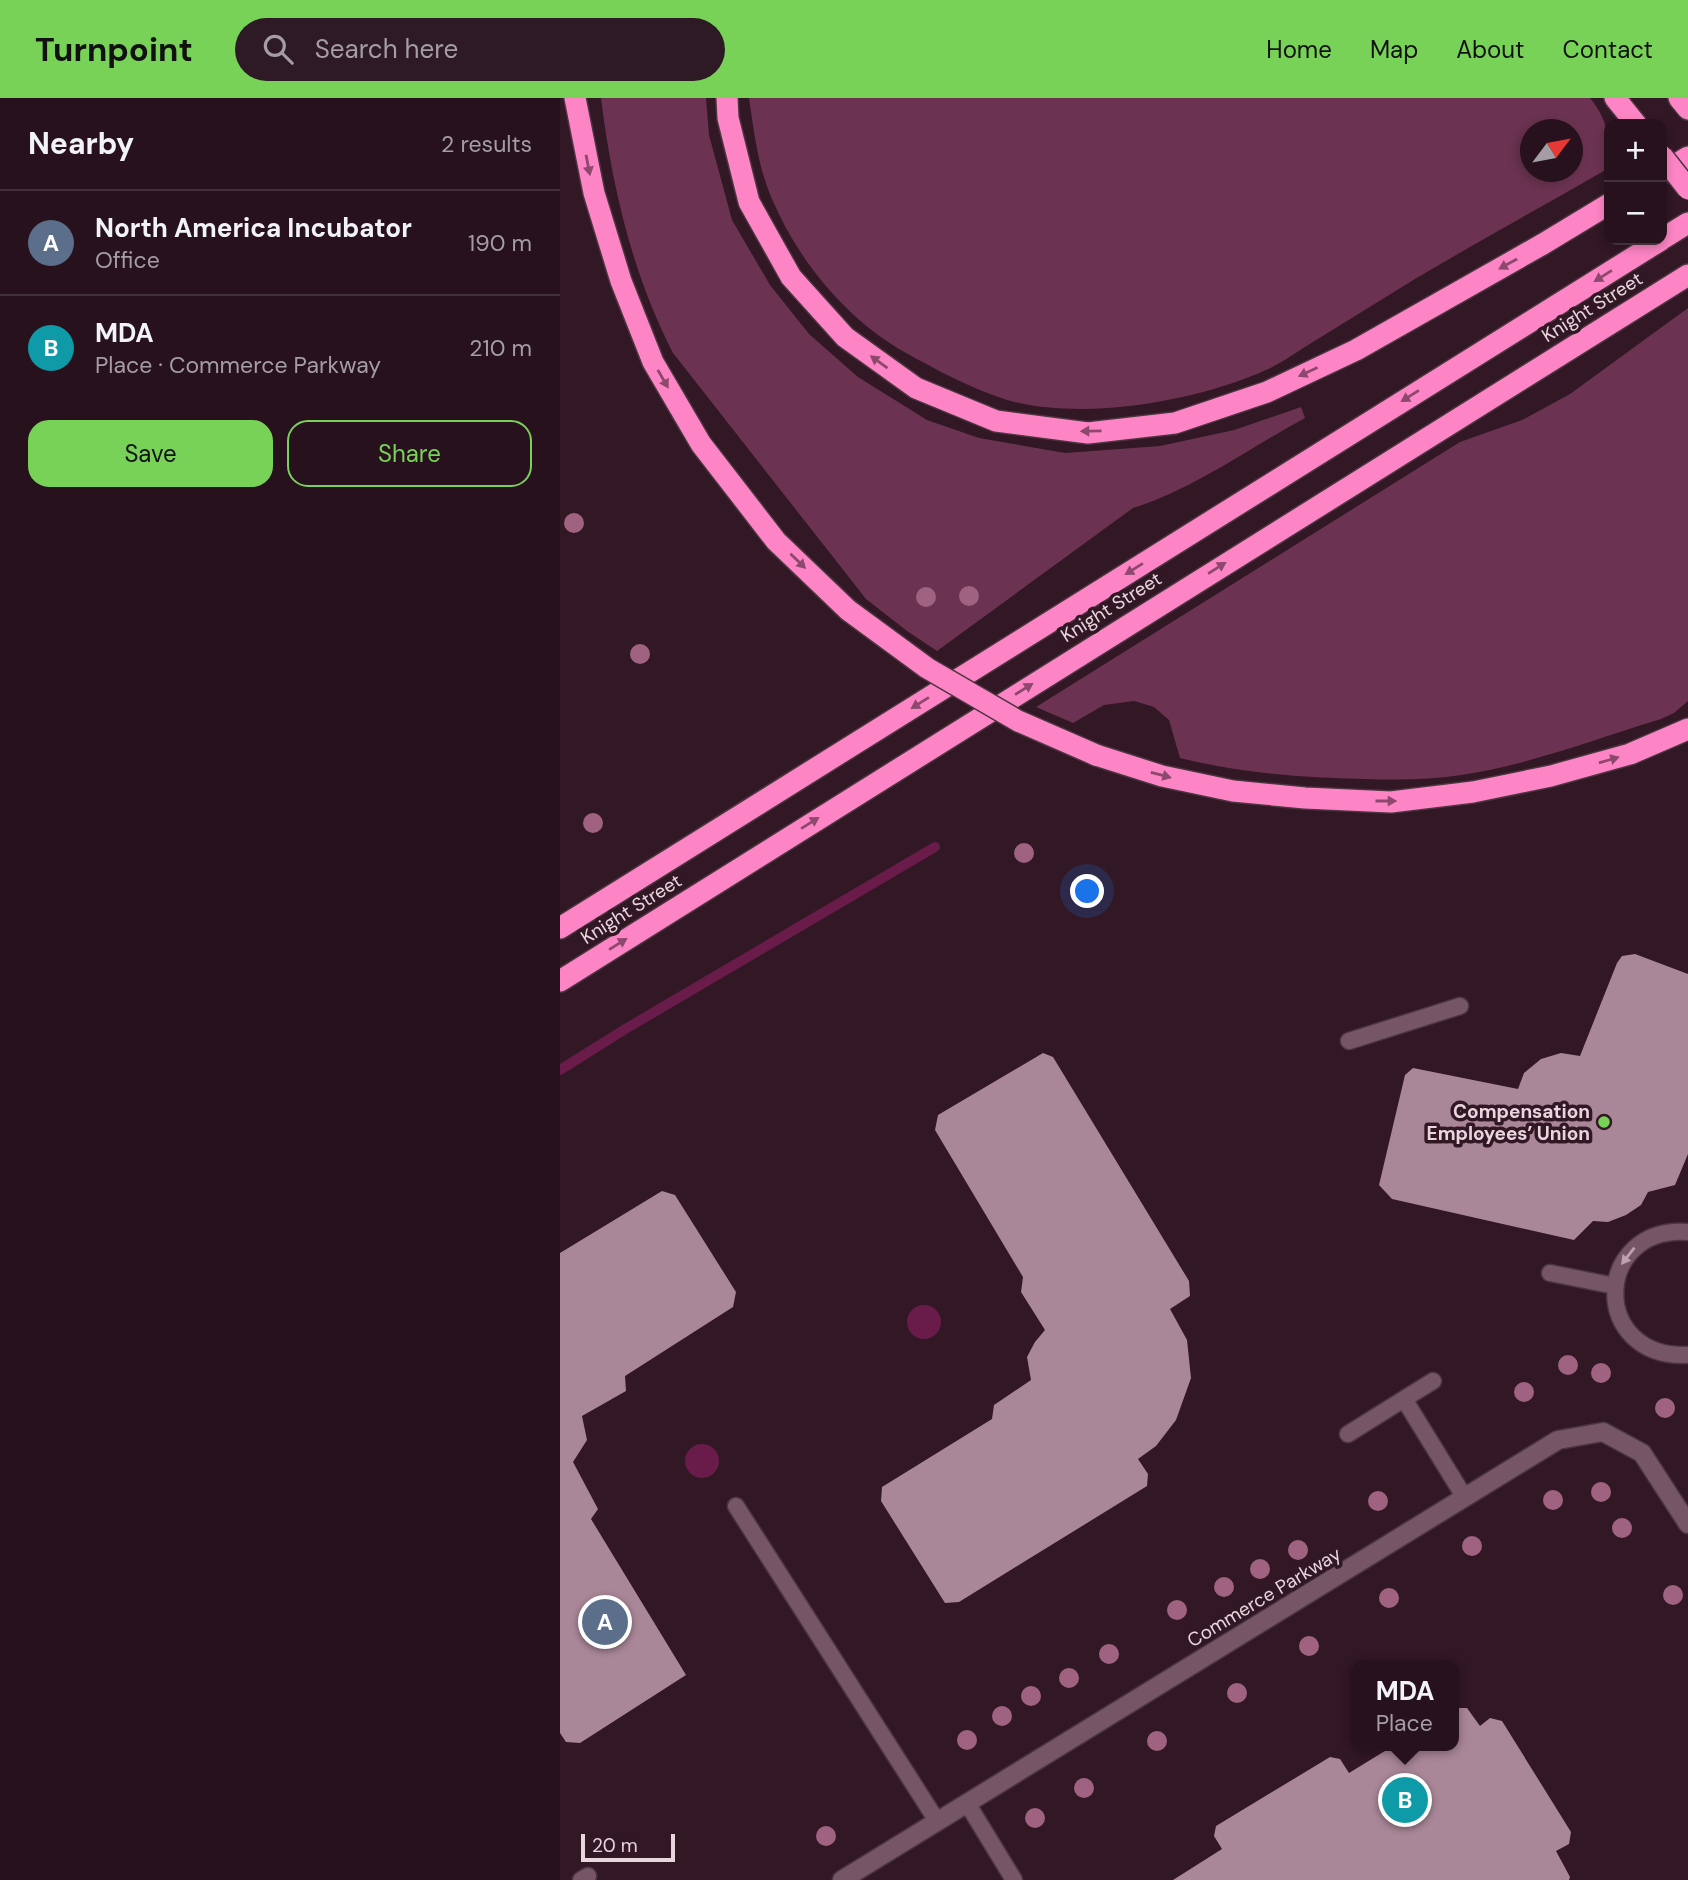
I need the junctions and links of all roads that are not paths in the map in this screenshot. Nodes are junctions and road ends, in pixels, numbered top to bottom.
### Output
1 (575, 98) edge
2 (727, 98) edge
3 (1615, 98) edge
4 (1679, 98) edge
5 (1688, 109) edge
6 (1632, 119) edge
7 (1688, 157) edge
8 (1667, 162) edge
9 (1667, 170) edge
10 (1688, 189) edge
11 (1604, 207) edge
12 (1688, 223) edge
13 (1667, 235) edge
14 (1651, 245) edge
15 (1688, 275) edge
16 (1688, 729) edge
17 (560, 928) edge
18 (560, 981) edge
19 (1461, 1006) dead end
20 (1349, 1041) dead end
21 (1688, 1232) edge
22 (1550, 1273) dead end
23 (1615, 1286) junction
24 (1688, 1355) edge
25 (1433, 1381) dead end
26 (1404, 1399) junction
27 (1348, 1434) dead end
28 (1465, 1498) junction
29 (736, 1506) dead end
30 (1688, 1524) edge
31 (967, 1803) junction
32 (937, 1821) junction
33 (842, 1880) edge
34 (1014, 1880) edge

1 -> 16 highway, bridge
11 -> 2 highway
3 - 6 highway
4 - 5 highway
7 - 9 highway
8 - 10 highway, bridge
12 - 13 highway, Knight Street
14 -> 17 highway, Knight Street
18 -> 15 highway, Knight Street
19 - 20 lane
21 -> 23 lane
22 - 23 lane
23 - 24 lane
25 - 26 lane
26 - 27 lane
26 - 28 lane
28 - 30 street, Commerce Parkway
28 - 31 street, Commerce Parkway
29 - 32 lane
31 - 32 street, Commerce Parkway
31 - 34 lane
32 - 33 street, Commerce Parkway

